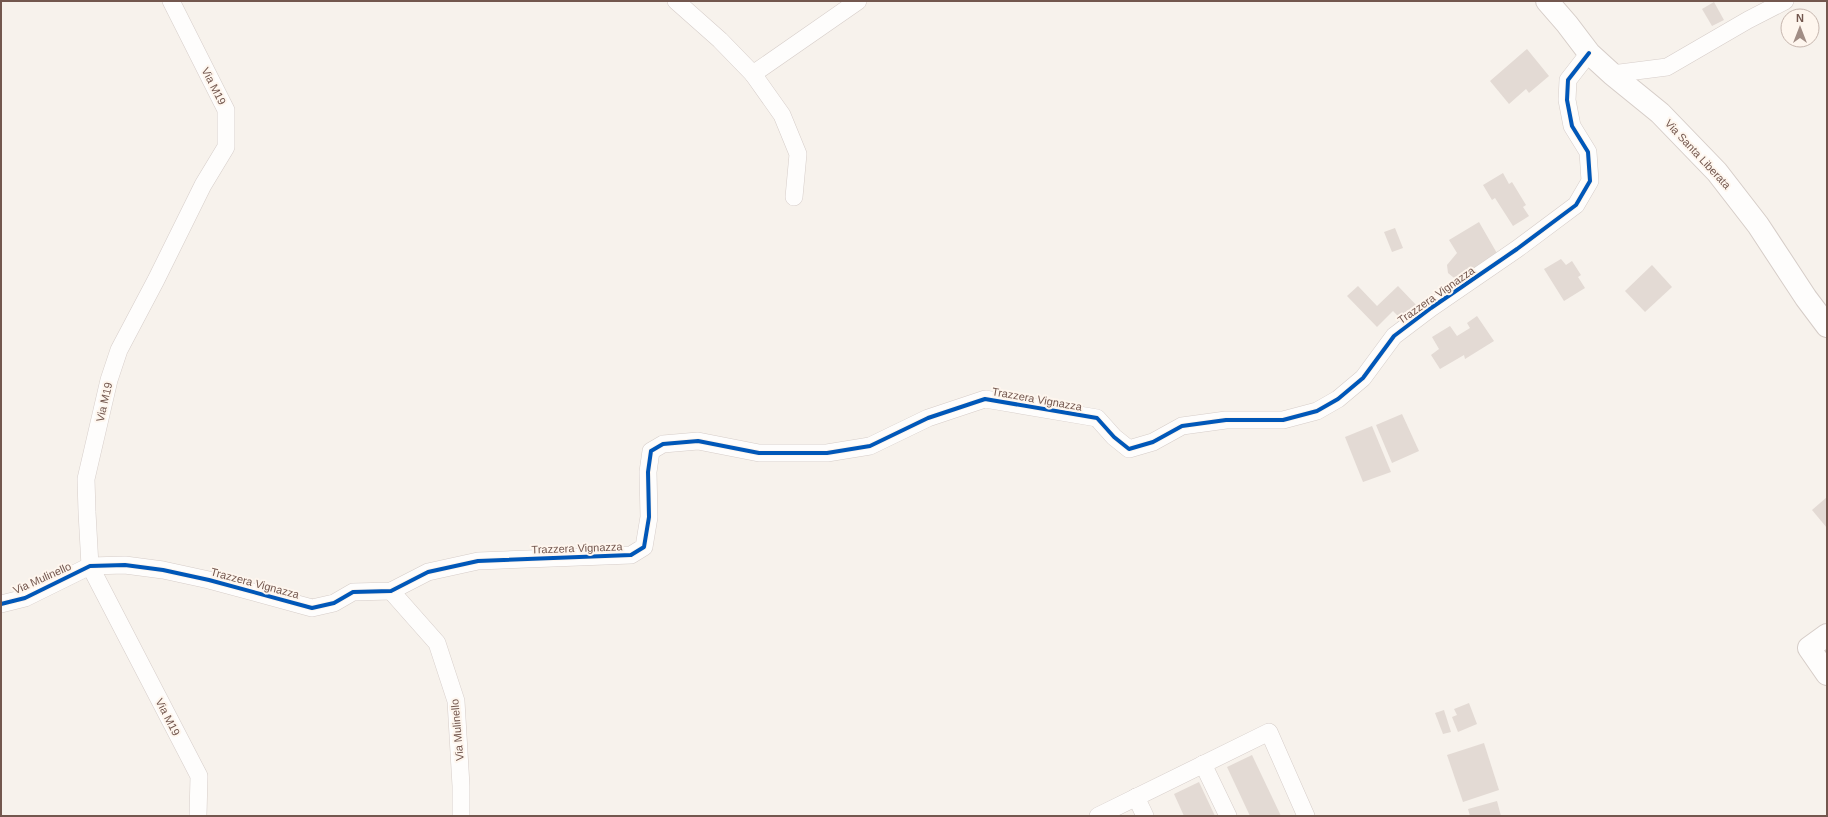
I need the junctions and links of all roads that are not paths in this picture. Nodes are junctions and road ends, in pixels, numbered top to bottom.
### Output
1 (171, 1) edge
2 (676, 1) edge
3 (858, 1) edge
4 (1547, 1) edge
5 (1786, 1) edge
6 (1589, 54) junction
7 (753, 74) junction
8 (1612, 74) junction
9 (794, 197) dead end
10 (1827, 326) edge
11 (90, 566) junction
12 (391, 591) junction
13 (1, 604) edge
14 (1827, 635) edge
15 (1827, 674) edge
16 (1203, 764) junction
17 (1136, 797) junction
18 (198, 816) edge
19 (461, 816) edge
20 (1098, 816) edge
21 (1145, 816) edge
22 (1228, 816) edge
23 (1306, 816) edge

1 - 11 street, Via M19
2 - 7 street
3 - 7 street
4 - 6 street, Via Santa Liberata
5 - 8 street
6 - 8 street, Via Santa Liberata
6 - 12 street, Trazzera Vignazza
7 - 9 street
8 - 10 street, Via Santa Liberata
11 - 12 street, Trazzera Vignazza
11 - 13 street, Via Mulinello
11 - 18 street, Via M19
12 - 19 street, Via Mulinello
14 - 15 street
16 - 17 street
16 - 22 street
16 - 23 street
17 - 20 street
17 - 21 street

